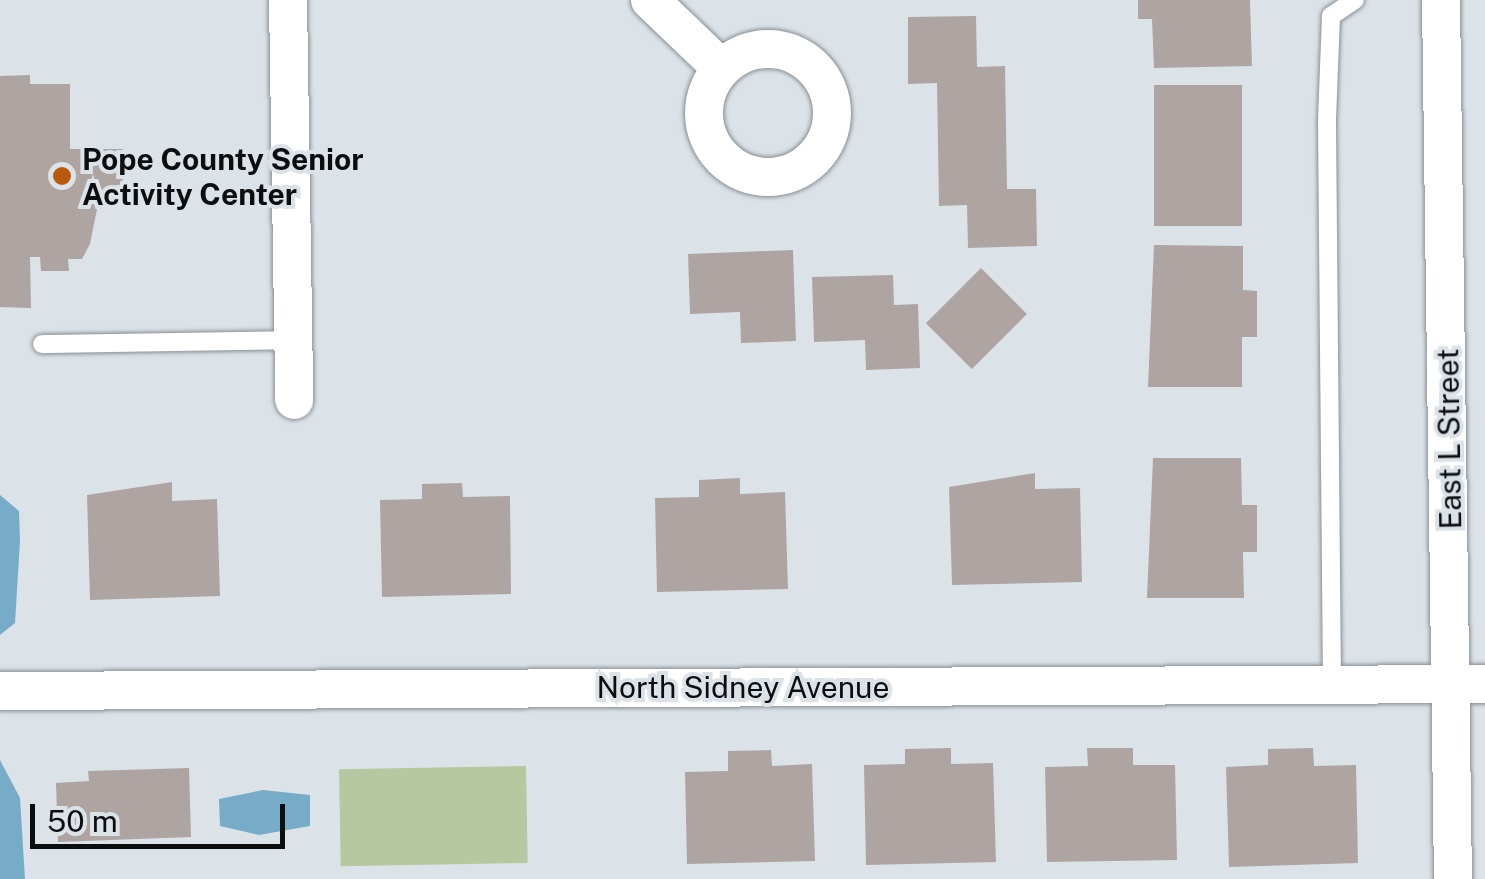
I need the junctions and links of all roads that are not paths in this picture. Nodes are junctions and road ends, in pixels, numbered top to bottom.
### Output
1 (288, 0) edge
2 (650, 0) edge
3 (1355, 0) edge
4 (1442, 0) edge
5 (722, 68) dead end
6 (293, 340) junction
7 (42, 344) dead end
8 (294, 400) dead end
9 (1469, 684) edge
10 (1332, 685) junction
11 (0, 691) edge
12 (1453, 879) edge

1 - 6 street
2 - 5 street
3 - 10 lane
4 - 9 street, East L Street
6 - 7 lane
6 - 8 street
9 - 10 street, North Sidney Avenue
9 - 12 street, East L Street
10 - 11 street, North Sidney Avenue

